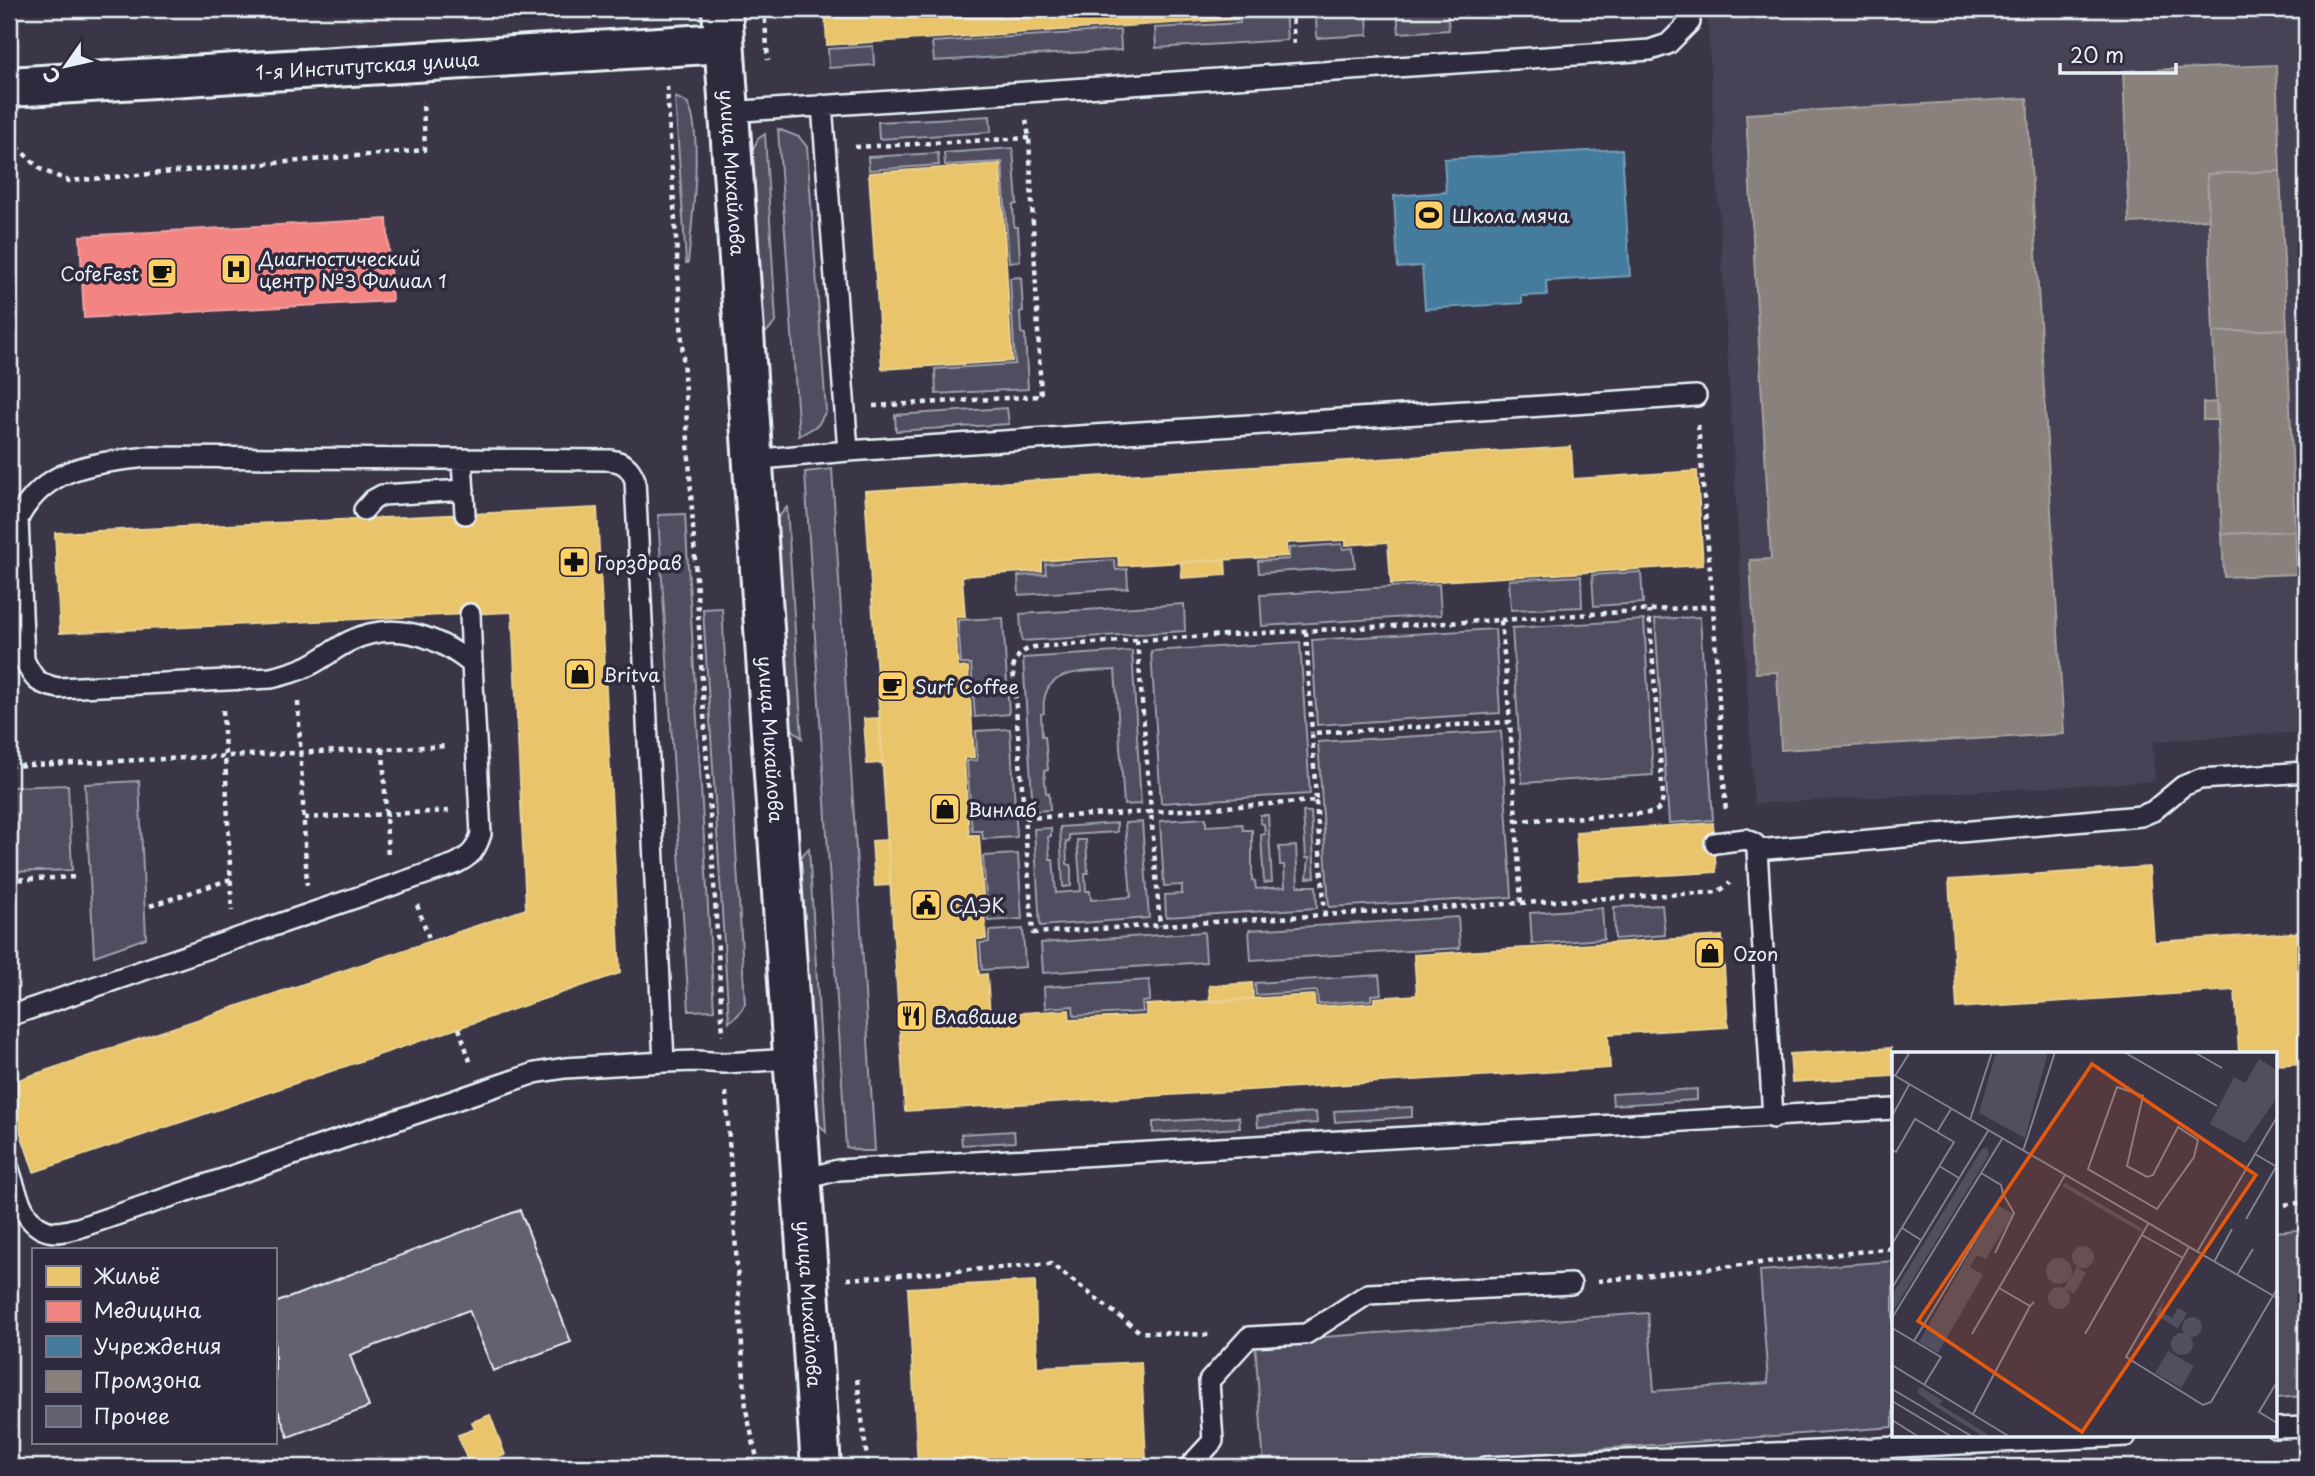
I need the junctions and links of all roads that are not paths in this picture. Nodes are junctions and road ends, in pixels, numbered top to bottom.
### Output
1 (1689, 9) edge
2 (723, 26) edge
3 (9, 87) edge
4 (822, 105) junction
5 (728, 112) junction
6 (1696, 396) road end
7 (848, 452) junction
8 (463, 458) junction
9 (752, 460) junction
10 (464, 490) junction
11 (364, 510) dead end
12 (465, 514) dead end
13 (470, 614) dead end
14 (472, 664) junction
15 (2306, 772) edge
16 (1721, 843) road end
17 (1757, 850) junction
18 (9, 1016) edge
19 (793, 1059) junction
20 (664, 1062) junction
21 (1892, 1109) edge
22 (1773, 1118) junction
23 (9, 1169) edge
24 (801, 1180) junction
25 (1571, 1284) road end
26 (2306, 1427) edge
27 (2276, 1428) edge
28 (2085, 1438) edge
29 (821, 1467) edge
30 (1189, 1467) edge
31 (1486, 1467) edge

1 - 4 lane
2 - 3 street, 1-я Институтская улица
2 - 5 street, улица Михайлова
4 - 5 lane
4 - 7 lane
5 - 9 street, улица Михайлова
6 - 7 lane
7 - 9 lane
8 - 10 lane
8 - 14 lane
8 - 20 lane
9 - 19 street, улица Михайлова
10 - 11 lane
10 - 12 lane
13 - 14 lane
14 - 18 lane
15 - 17 lane
16 - 17 lane
17 - 22 lane
19 - 20 lane
19 - 24 street, улица Михайлова
20 - 23 lane
21 - 22 lane
22 - 24 lane
24 - 29 street, улица Михайлова
25 - 30 lane
26 - 27 lane
28 - 31 lane

